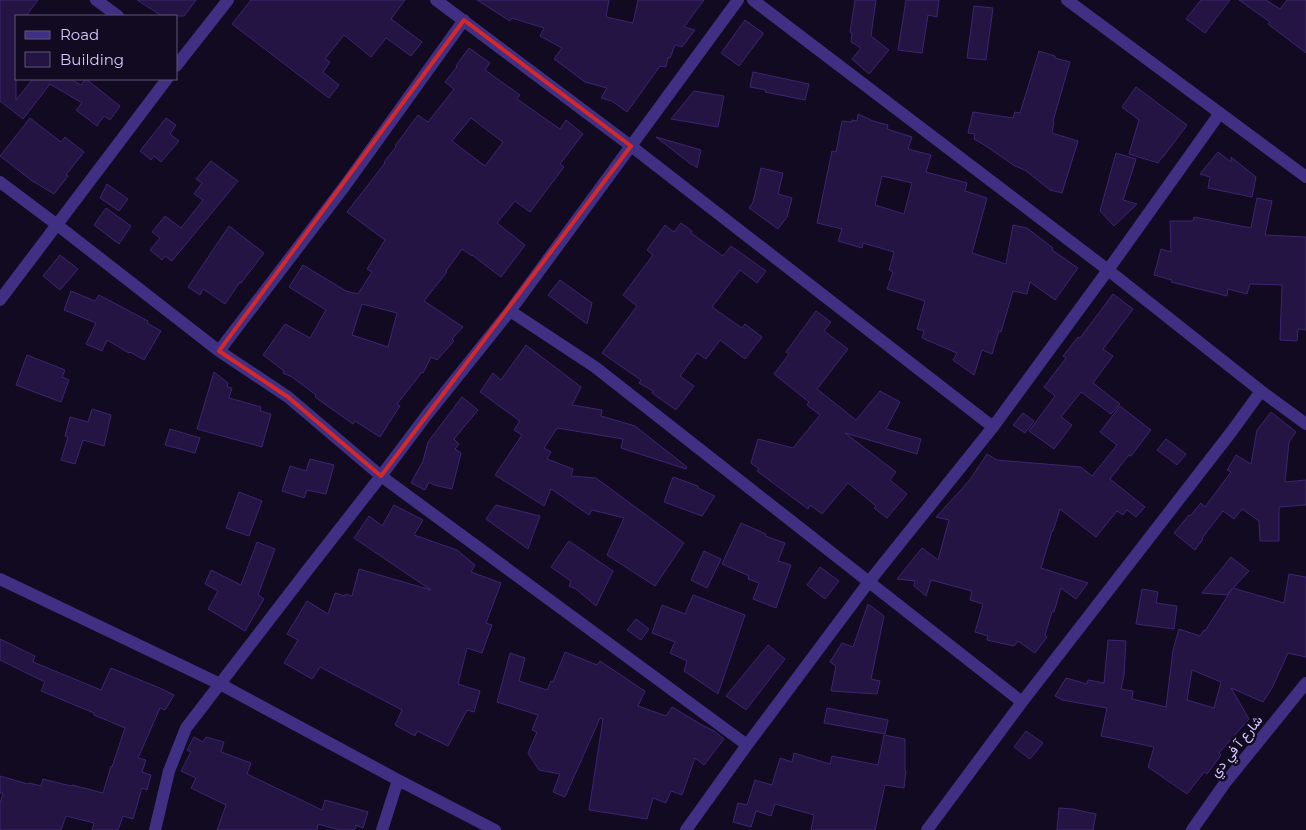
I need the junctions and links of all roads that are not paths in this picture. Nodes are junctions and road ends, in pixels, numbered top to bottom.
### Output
1 (96, 0) edge
2 (228, 0) edge
3 (436, 0) edge
4 (738, 0) edge
5 (753, 0) edge
6 (1067, 0) edge
7 (117, 15) edge
8 (464, 20) junction
9 (178, 62) edge
10 (166, 80) edge
11 (1220, 113) junction
12 (630, 146) junction
13 (1306, 177) edge
14 (0, 182) edge
15 (56, 224) junction
16 (1108, 270) junction
17 (0, 300) edge
18 (510, 311) junction
19 (219, 351) junction
20 (1261, 391) junction
21 (1306, 424) edge
22 (993, 427) junction
23 (381, 476) junction
24 (0, 579) edge
25 (868, 583) junction
26 (1306, 683) edge
27 (220, 684) junction
28 (1022, 702) junction
29 (746, 744) junction
30 (398, 780) junction
31 (155, 830) edge
32 (382, 830) edge
33 (495, 830) edge
34 (686, 830) edge
35 (927, 830) edge
36 (1192, 830) edge

1 - 7 street
2 - 9 street
3 - 8 street
4 - 12 street
5 - 16 street
6 - 11 street
8 - 12 street
8 - 19 street
10 - 15 street
11 - 13 street
11 - 16 street
12 - 18 street
12 - 22 street
14 - 15 street
15 - 17 street
15 - 19 street
16 - 20 street
16 - 22 street
18 - 23 street
18 - 25 street
19 - 23 street
20 - 21 street
20 - 28 street
22 - 25 street
23 - 27 street
23 - 29 street
24 - 27 street
25 - 28 street
25 - 29 street
26 - 36 street, شارع آ في دي
27 - 30 street
27 - 31 street
28 - 35 street
29 - 34 street
30 - 32 street
30 - 33 street

